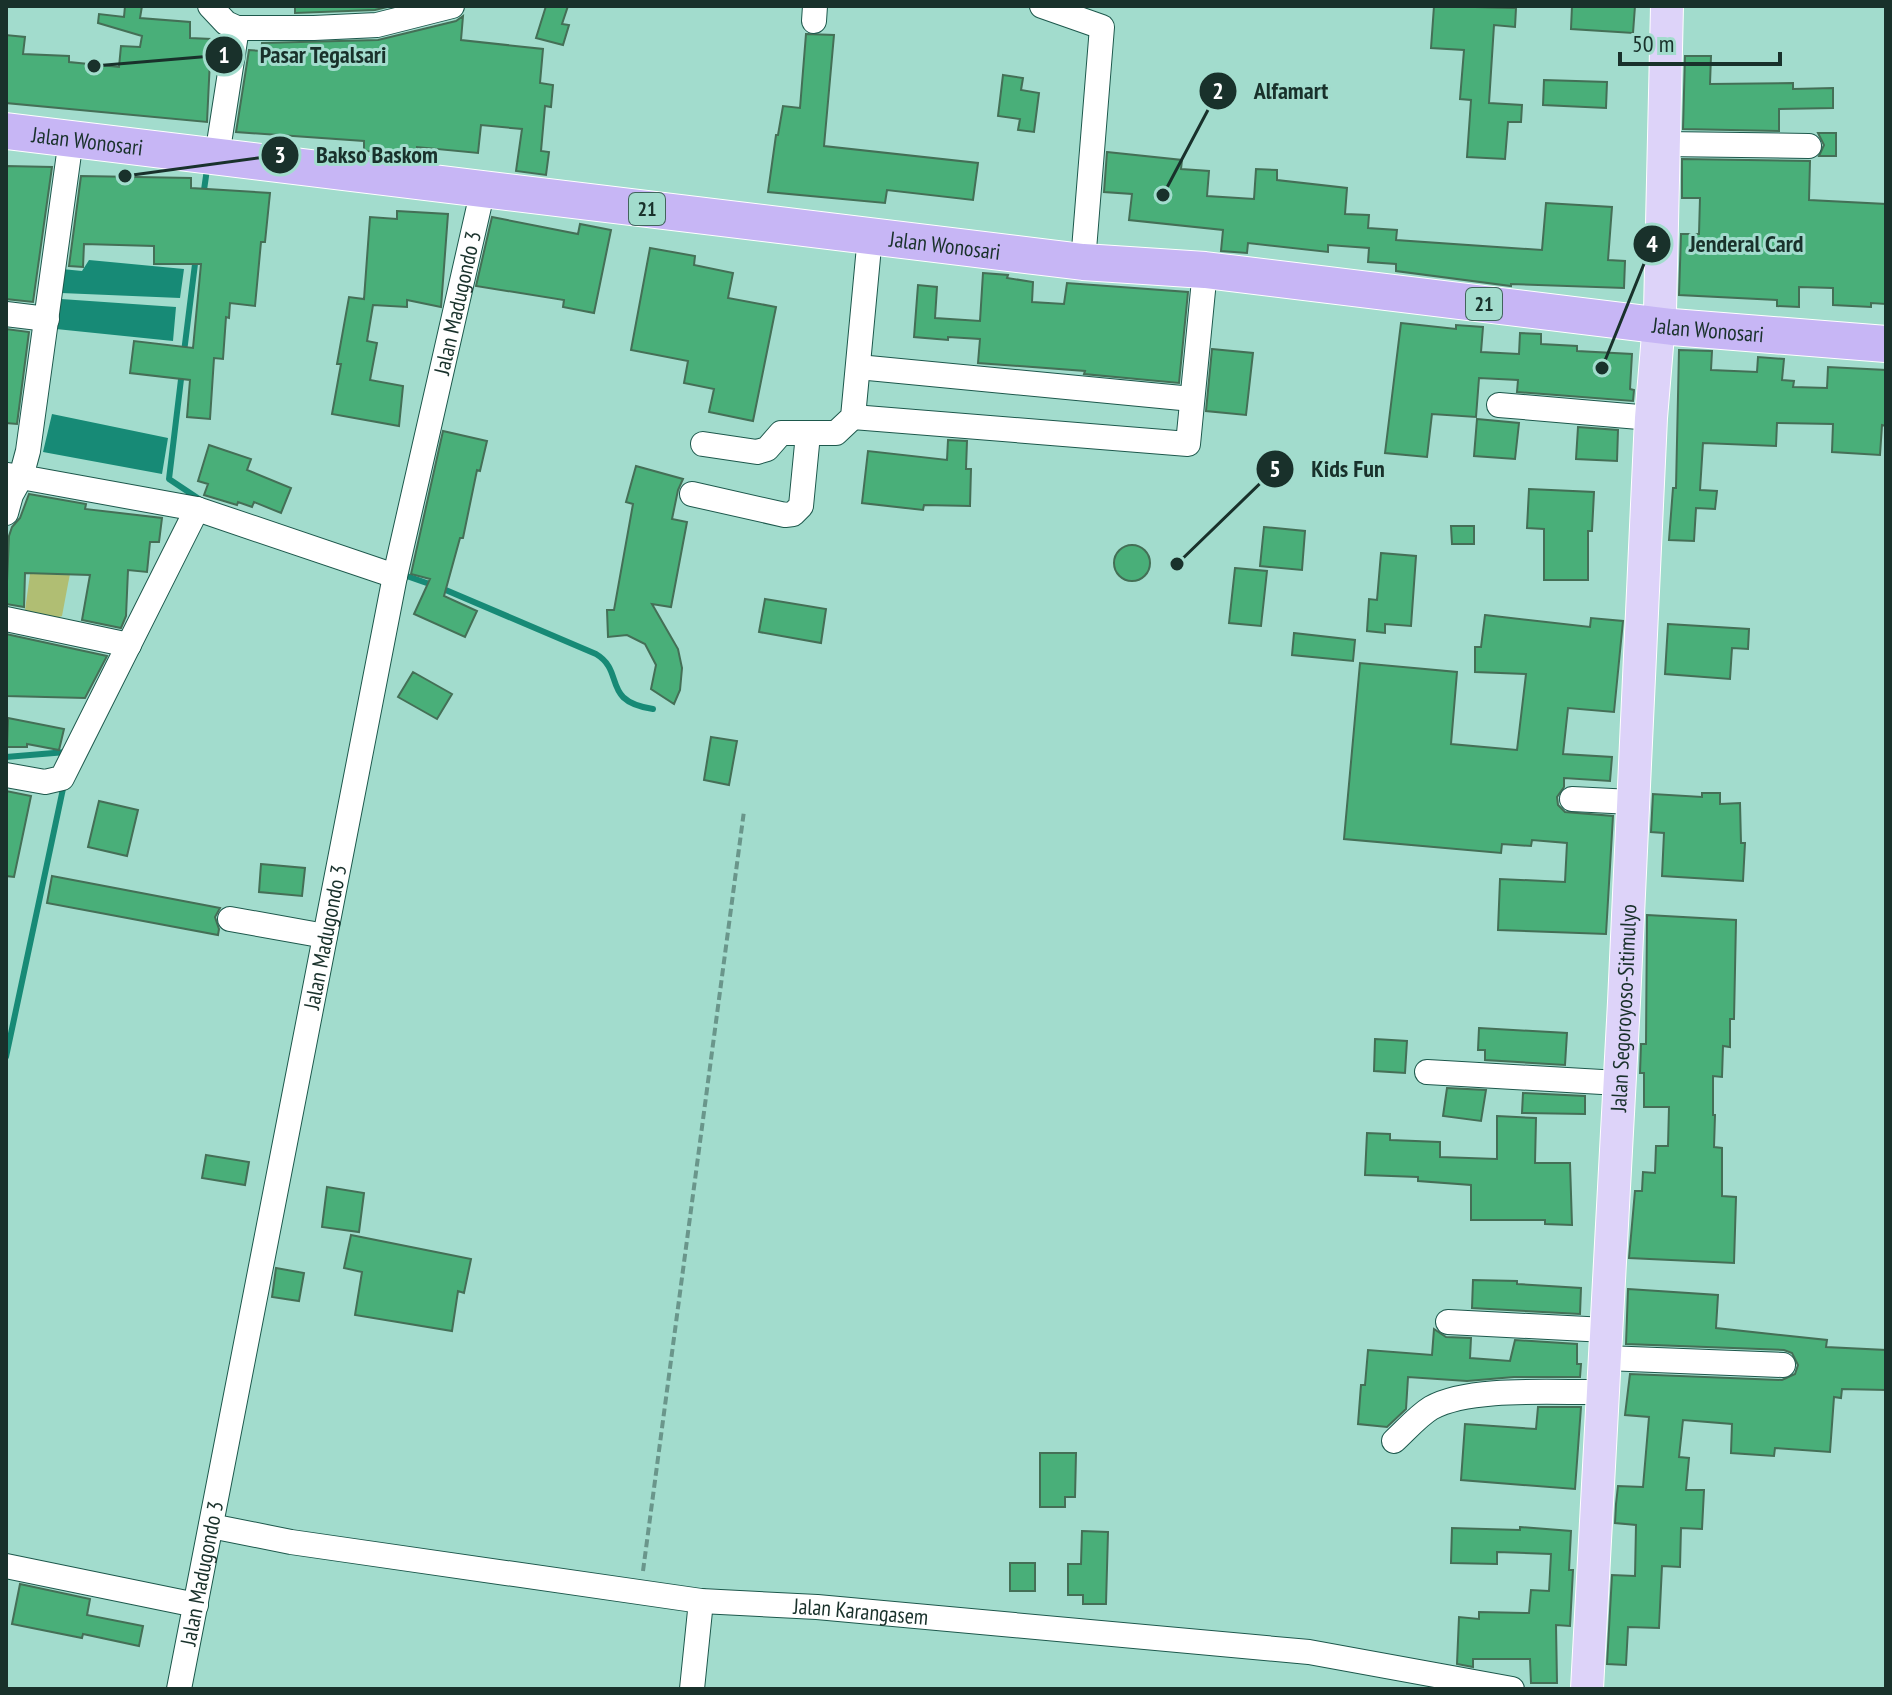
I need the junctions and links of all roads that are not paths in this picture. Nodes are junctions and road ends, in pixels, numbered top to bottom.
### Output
1 (210, 6) edge
2 (452, 6) edge
3 (1042, 6) edge
4 (1667, 6) edge
5 (279, 16) edge
6 (237, 28) junction
7 (6, 131) edge
8 (71, 139) junction
9 (1664, 144) junction
10 (1809, 146) dead end
11 (210, 155) junction
12 (483, 189) junction
13 (870, 236) junction
14 (1083, 262) junction
15 (1205, 270) junction
16 (6, 314) edge
17 (47, 319) junction
18 (1659, 325) junction
19 (1886, 344) edge
20 (858, 367) junction
21 (1192, 399) junction
22 (1499, 405) dead end
23 (853, 417) junction
24 (1651, 418) junction
25 (808, 434) junction
26 (703, 444) dead end
27 (14, 476) edge
28 (692, 494) dead end
29 (192, 508) junction
30 (6, 513) edge
31 (395, 576) junction
32 (6, 619) edge
33 (129, 645) junction
34 (6, 775) edge
35 (1572, 799) dead end
36 (1632, 802) junction
37 (230, 919) dead end
38 (325, 936) junction
39 (1427, 1072) dead end
40 (1619, 1083) junction
41 (1448, 1322) dead end
42 (1605, 1344) junction
43 (1783, 1365) dead end
44 (1603, 1392) junction
45 (1394, 1441) dead end
46 (211, 1526) junction
47 (6, 1566) edge
48 (701, 1601) junction
49 (196, 1605) junction
50 (179, 1689) edge
51 (692, 1689) edge
52 (1512, 1689) edge
53 (1587, 1689) edge

1 - 6 street
2 - 5 street
3 - 14 street
4 - 9 main road, Jalan Segoroyoso-Sitimulyo
5 - 6 street
6 - 11 street
7 - 8 highway, Jalan Wonosari / 21
8 - 11 highway, Jalan Wonosari / 21
8 - 17 street
9 - 10 street
9 - 18 main road, Jalan Segoroyoso-Sitimulyo
11 - 12 highway, Jalan Wonosari / 21
12 - 13 highway, Jalan Wonosari / 21
12 - 31 street, Jalan Madugondo 3
13 - 14 highway, Jalan Wonosari / 21
13 - 20 street
14 - 15 highway, Jalan Wonosari / 21
15 - 18 highway, Jalan Wonosari / 21
15 - 21 street
16 - 17 street
17 - 27 street
18 - 19 highway, Jalan Wonosari / 21
18 - 24 main road, Jalan Segoroyoso-Sitimulyo
20 - 21 street
20 - 23 street
21 - 23 street
22 - 24 street
23 - 25 street
24 - 36 main road, Jalan Segoroyoso-Sitimulyo
25 - 26 street
25 - 28 street
27 - 29 street
27 - 30 street
29 - 31 street
29 - 33 street
31 - 38 street, Jalan Madugondo 3
32 - 33 street
33 - 34 street
35 - 36 street
36 - 40 main road, Jalan Segoroyoso-Sitimulyo
37 - 38 street
38 - 46 street, Jalan Madugondo 3
39 - 40 street
40 - 42 main road, Jalan Segoroyoso-Sitimulyo
41 - 42 street
42 - 43 street
42 - 44 main road, Jalan Segoroyoso-Sitimulyo
44 - 45 street
44 - 53 main road, Jalan Segoroyoso-Sitimulyo
46 - 48 street, Jalan Karangasem
46 - 49 street, Jalan Madugondo 3
47 - 49 street
48 - 51 street
48 - 52 street, Jalan Karangasem
49 - 50 street, Jalan Madugondo 3

